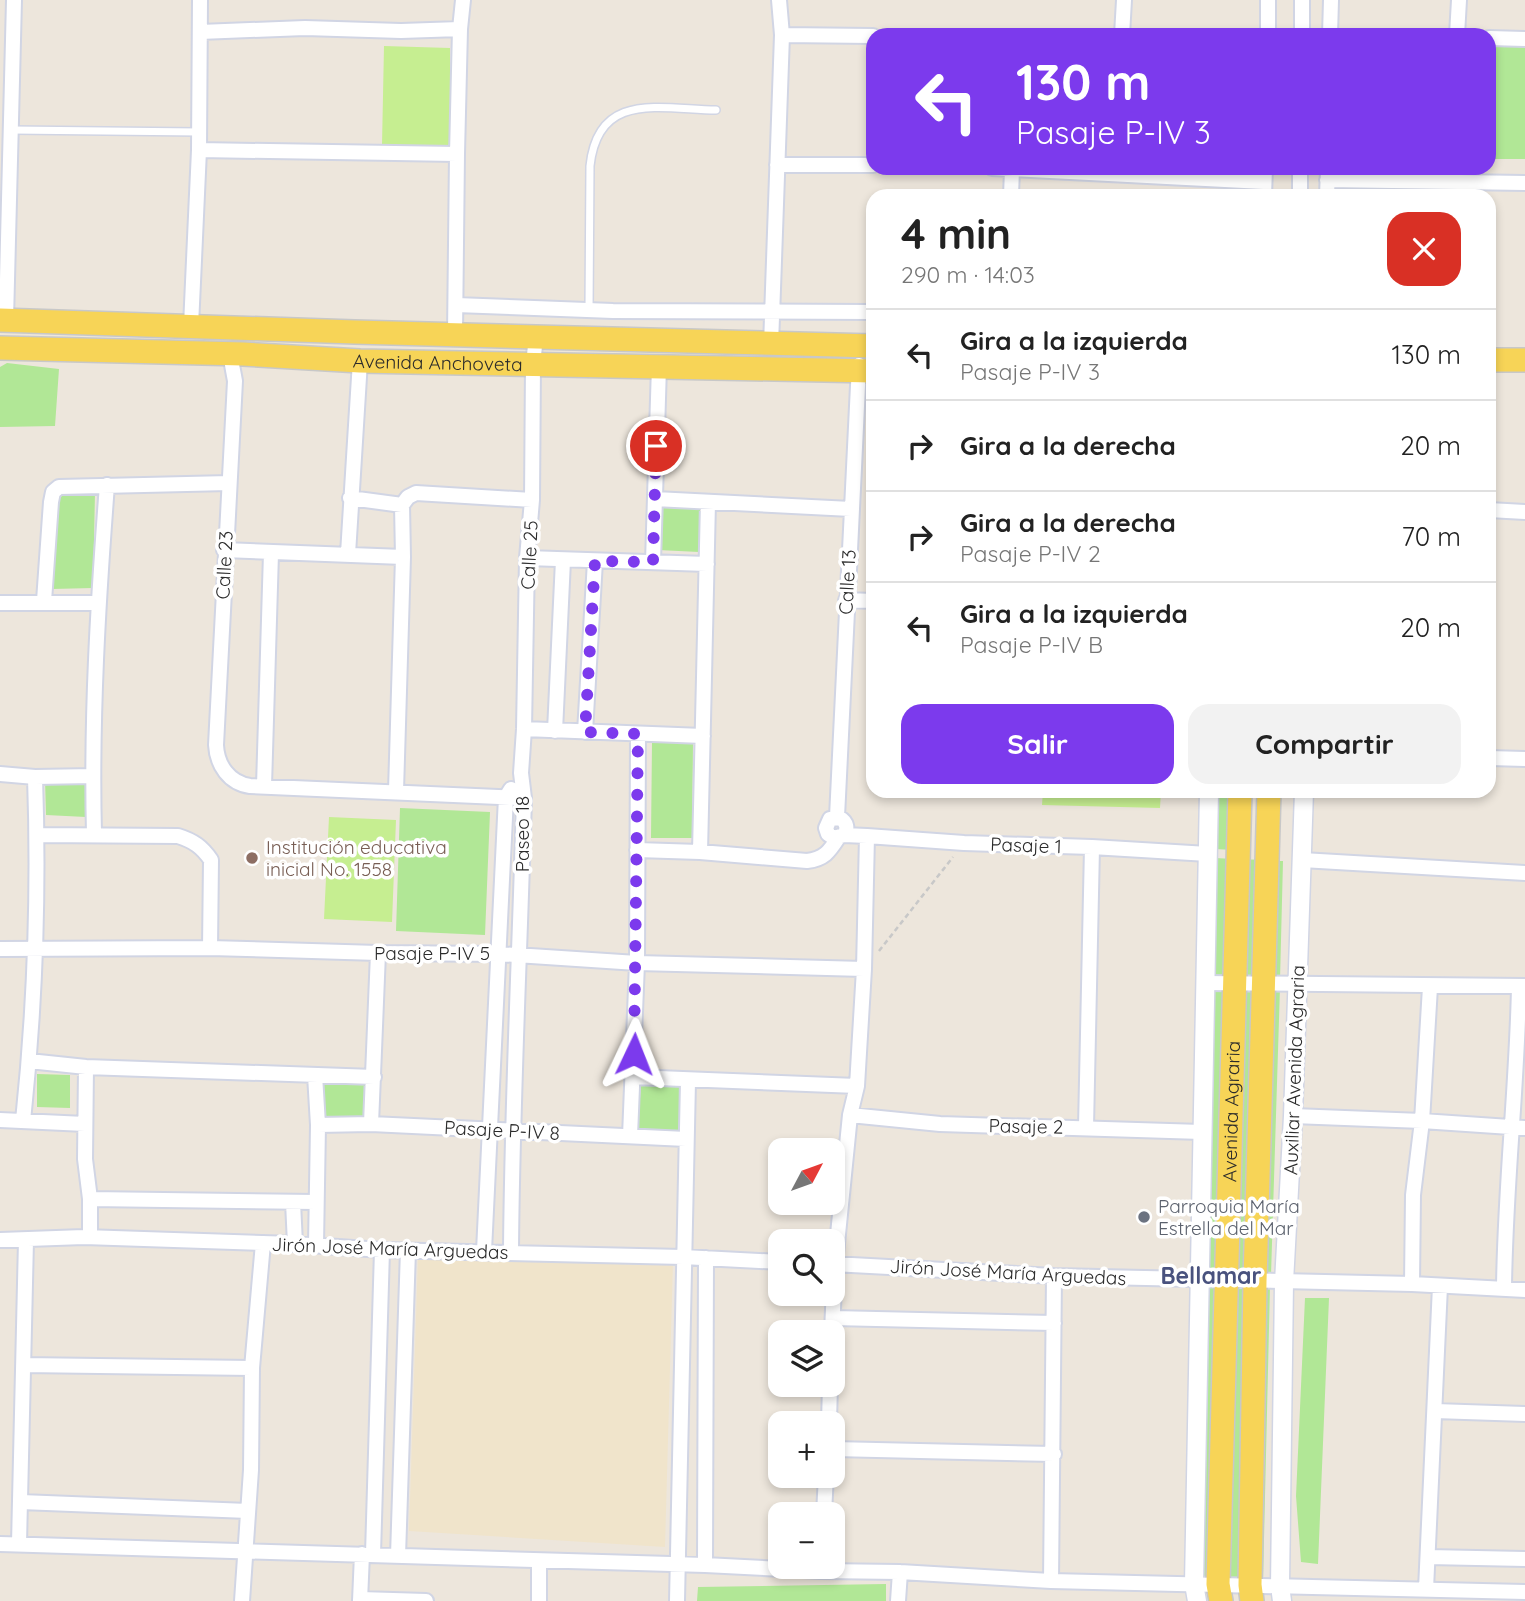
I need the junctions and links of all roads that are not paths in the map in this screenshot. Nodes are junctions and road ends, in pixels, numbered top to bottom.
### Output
1 (14, 0) edge
2 (200, 0) edge
3 (463, 0) edge
4 (779, 0) edge
5 (1124, 0) edge
6 (1268, 0) edge
7 (1302, 0) edge
8 (1331, 0) edge
9 (1459, 0) edge
10 (1122, 28) edge
11 (1268, 28) edge
12 (1302, 28) edge
13 (1330, 28) edge
14 (1457, 28) edge
15 (460, 29) junction
16 (200, 32) junction
17 (782, 35) junction
18 (866, 36) edge
19 (1496, 38) edge
20 (1525, 39) edge
21 (716, 110) dead end
22 (12, 130) junction
23 (199, 132) junction
24 (199, 150) junction
25 (457, 154) junction
26 (777, 165) junction
27 (866, 165) edge
28 (1163, 175) edge
29 (1388, 175) edge
30 (1450, 176) edge
31 (1264, 182) edge
32 (1525, 183) edge
33 (456, 305) junction
34 (589, 310) junction
35 (772, 311) junction
36 (866, 312) edge
37 (3, 320) edge
38 (191, 326) junction
39 (455, 334) junction
40 (536, 337) junction
41 (771, 345) junction
42 (866, 346) edge
43 (0, 348) edge
44 (26, 349) junction
45 (230, 354) junction
46 (0, 356) edge
47 (1496, 360) edge
48 (1525, 360) edge
49 (360, 361) junction
50 (533, 364) junction
51 (659, 366) junction
52 (866, 371) edge
53 (229, 483) junction
54 (107, 485) junction
55 (350, 498) junction
56 (655, 499) junction
57 (532, 500) junction
58 (708, 502) junction
59 (402, 505) junction
60 (851, 509) junction
61 (1496, 510) edge
62 (1525, 512) edge
63 (224, 550) junction
64 (271, 553) junction
65 (348, 555) junction
66 (403, 557) junction
67 (527, 558) junction
68 (563, 559) junction
69 (595, 561) junction
70 (653, 562) junction
71 (706, 564) junction
72 (846, 600) junction
73 (44, 601) junction
74 (866, 601) edge
75 (0, 603) edge
76 (97, 603) junction
77 (524, 730) junction
78 (555, 731) junction
79 (585, 732) junction
80 (638, 734) junction
81 (703, 736) junction
82 (1496, 758) edge
83 (1525, 759) edge
84 (521, 773) junction
85 (0, 774) edge
86 (93, 776) junction
87 (35, 777) junction
88 (264, 786) junction
89 (396, 791) junction
90 (506, 797) junction
91 (524, 798) junction
92 (1209, 798) edge
93 (1240, 798) edge
94 (1269, 798) edge
95 (1304, 798) edge
96 (94, 834) junction
97 (37, 835) junction
98 (867, 836) junction
99 (841, 837) junction
100 (1092, 847) junction
101 (638, 850) junction
102 (700, 852) junction
103 (1208, 854) junction
104 (1302, 860) junction
105 (1525, 873) edge
106 (210, 948) junction
107 (0, 949) edge
108 (35, 950) junction
109 (378, 953) junction
110 (500, 954) junction
111 (520, 955) junction
112 (636, 963) junction
113 (864, 969) junction
114 (1233, 982) junction
115 (1205, 983) junction
116 (1264, 983) junction
117 (1298, 983) junction
118 (1430, 986) junction
119 (1522, 987) edge
120 (29, 1061) junction
121 (86, 1067) junction
122 (315, 1075) junction
123 (374, 1077) junction
124 (633, 1077) junction
125 (688, 1081) junction
126 (857, 1086) junction
127 (850, 1115) junction
128 (1293, 1116) junction
129 (0, 1120) edge
130 (23, 1121) junction
131 (1422, 1121) junction
132 (85, 1124) junction
133 (371, 1124) junction
134 (318, 1125) junction
135 (1086, 1127) junction
136 (1518, 1127) edge
137 (491, 1129) junction
138 (511, 1130) junction
139 (1202, 1132) junction
140 (630, 1136) junction
141 (686, 1139) junction
142 (89, 1199) junction
143 (293, 1202) junction
144 (316, 1202) junction
145 (838, 1229) edge
146 (90, 1237) junction
147 (0, 1240) edge
148 (26, 1240) junction
149 (263, 1243) junction
150 (295, 1244) junction
151 (316, 1245) junction
152 (382, 1250) junction
153 (408, 1250) junction
154 (484, 1251) junction
155 (511, 1252) junction
156 (683, 1257) junction
157 (706, 1258) junction
158 (768, 1261) edge
159 (845, 1265) edge
160 (1054, 1276) junction
161 (1198, 1280) junction
162 (1225, 1280) junction
163 (1255, 1282) junction
164 (1284, 1282) junction
165 (1412, 1284) junction
166 (1440, 1286) junction
167 (1504, 1288) junction
168 (1525, 1290) edge
169 (1054, 1323) junction
170 (845, 1325) edge
171 (23, 1365) junction
172 (252, 1368) junction
173 (1435, 1411) junction
174 (1525, 1414) edge
175 (845, 1449) edge
176 (1054, 1454) junction
177 (21, 1502) junction
178 (248, 1511) junction
179 (0, 1544) edge
180 (19, 1544) junction
181 (245, 1553) junction
182 (368, 1554) junction
183 (398, 1556) junction
184 (1428, 1557) junction
185 (1525, 1559) edge
186 (539, 1561) junction
187 (680, 1564) junction
188 (705, 1565) junction
189 (768, 1567) edge
190 (845, 1570) edge
191 (900, 1572) junction
192 (1051, 1581) junction
193 (1426, 1589) junction
194 (1195, 1592) edge
195 (1525, 1592) edge
196 (1219, 1593) edge
197 (1251, 1593) edge
198 (1281, 1594) edge
199 (1478, 1596) edge
200 (360, 1600) edge
201 (242, 1601) edge
202 (426, 1601) edge
203 (539, 1601) edge
204 (677, 1601) edge
205 (898, 1601) edge

1 - 22 street
2 - 16 street
3 - 15 street
4 - 17 street
5 - 10 street
6 - 11 street
7 - 12 street
8 - 13 street
9 - 14 street
15 - 16 street
15 - 25 street
16 - 23 street
17 - 18 street
17 - 26 street
19 - 20 street
21 - 34 lane
22 - 23 lane
22 - 37 street
23 - 24 street
24 - 25 street
24 - 38 street
25 - 33 street
26 - 27 street
26 - 35 street
28 - 31 street
29 - 30 street
30 - 32 street
33 - 34 street
33 - 39 street
34 - 35 street
35 - 36 street
35 - 41 street
37 - 38 main road, Avenida Anchoveta
38 - 39 main road, Avenida Anchoveta
39 - 40 main road, Avenida Anchoveta
40 - 41 main road, Avenida Anchoveta
40 - 50 street, Calle 25
41 - 42 main road, Avenida Anchoveta
43 - 44 main road, Avenida Anchoveta
44 - 45 main road, Avenida Anchoveta
44 - 46 main road
45 - 49 main road, Avenida Anchoveta
45 - 53 street, Calle 23
47 - 48 main road
49 - 50 main road, Avenida Anchoveta
49 - 55 street
50 - 51 main road, Avenida Anchoveta
50 - 57 street, Calle 25
51 - 52 main road, Avenida Anchoveta
51 - 56 street
52 - 60 street, Calle 13
53 - 54 street
53 - 63 street, Calle 23
54 - 73 street
54 - 76 street
55 - 59 street
55 - 65 street
56 - 58 street
56 - 70 street
57 - 59 street
57 - 67 street, Calle 25
58 - 60 street
58 - 71 street
59 - 66 street
60 - 72 street, Calle 13
61 - 62 street
63 - 64 street
63 - 88 street, Calle 23
64 - 65 street
64 - 88 street
65 - 66 street
66 - 89 street
67 - 68 street
67 - 77 street, Calle 25
68 - 69 street
68 - 78 street
69 - 70 street
69 - 79 street
70 - 71 street
71 - 81 street
72 - 74 street
72 - 99 street, Calle 13
73 - 75 street
73 - 76 street
76 - 86 street
77 - 78 street
77 - 84 street, Calle 25
78 - 79 street
79 - 80 street
80 - 81 street
80 - 101 street
81 - 102 street
82 - 83 street
84 - 90 street, Paseo 18
84 - 91 street, Paseo 18
85 - 87 street
86 - 87 street
86 - 96 street
87 - 97 street
88 - 89 street
89 - 90 street
90 - 91 street
90 - 110 street, Paseo 18
91 - 111 street, Paseo 18
92 - 103 street
93 - 114 main road, Avenida Agraria
94 - 116 main road, Avenida Agraria
95 - 104 street, Auxiliar Avenida Agraria
96 - 97 street
96 - 106 street
97 - 108 street
98 - 99 street, Pasaje 1
98 - 100 street, Pasaje 1
98 - 113 street
99 - 102 street
100 - 103 street, Pasaje 1
100 - 135 street
101 - 102 street
101 - 112 street
103 - 115 street
104 - 105 street
104 - 117 street, Auxiliar Avenida Agraria
106 - 108 street, Pasaje P-IV 5
106 - 109 street, Pasaje P-IV 5
107 - 108 street, Pasaje P-IV 5
108 - 120 street
109 - 110 street, Pasaje P-IV 5
109 - 123 street
110 - 111 street, Pasaje P-IV 5
110 - 137 street, Paseo 18
111 - 112 street, Pasaje P-IV 5
111 - 138 street, Paseo 18
112 - 113 street, Pasaje P-IV 5
112 - 124 street
113 - 126 street
114 - 115 street
114 - 116 street
114 - 162 main road, Avenida Agraria
115 - 139 street
116 - 117 street
116 - 163 main road, Avenida Agraria
117 - 118 street
117 - 128 street, Auxiliar Avenida Agraria
118 - 119 street
118 - 131 street
119 - 136 street
120 - 121 street
120 - 130 street
121 - 122 street
121 - 132 street
122 - 123 street
122 - 134 street
123 - 133 street
124 - 125 street
124 - 140 street
125 - 126 street
125 - 141 street
126 - 127 street
127 - 135 street, Pasaje 2
127 - 145 street
128 - 131 street
128 - 164 street, Auxiliar Avenida Agraria
129 - 130 street
130 - 132 street
131 - 136 street
131 - 165 street
132 - 142 street
133 - 134 street, Pasaje P-IV 8
133 - 137 street, Pasaje P-IV 8
134 - 144 street
135 - 139 street, Pasaje 2
136 - 167 street
137 - 138 street, Pasaje P-IV 8
137 - 154 street, Paseo 18
138 - 140 street, Pasaje P-IV 8
138 - 155 street, Paseo 18
139 - 161 street
140 - 141 street, Pasaje P-IV 8
141 - 156 street
142 - 143 street
142 - 146 street
143 - 144 street
143 - 150 street
144 - 151 street
146 - 148 street, Jirón José María Arguedas
146 - 149 street, Jirón José María Arguedas
147 - 148 street, Jirón José María Arguedas
148 - 171 street
149 - 150 street, Jirón José María Arguedas
149 - 172 street
150 - 151 street, Jirón José María Arguedas
151 - 152 street, Jirón José María Arguedas
152 - 153 street, Jirón José María Arguedas
152 - 182 street
153 - 154 street, Jirón José María Arguedas
153 - 183 street
154 - 155 street, Jirón José María Arguedas
155 - 156 street, Jirón José María Arguedas
156 - 157 street, Jirón José María Arguedas
156 - 187 street
157 - 158 street, Jirón José María Arguedas
157 - 188 street
159 - 160 street, Jirón José María Arguedas
160 - 161 street, Jirón José María Arguedas
160 - 169 street
161 - 162 street, Jirón José María Arguedas
161 - 194 street
162 - 163 street, Jirón José María Arguedas
162 - 196 main road, Avenida Agraria
163 - 164 street, Jirón José María Arguedas
163 - 197 main road, Avenida Agraria
164 - 165 street, Jirón José María Arguedas
164 - 198 street, Auxiliar Avenida Agraria
165 - 166 street, Jirón José María Arguedas
166 - 167 street, Jirón José María Arguedas
166 - 173 street
167 - 168 street, Jirón José María Arguedas
169 - 170 street
169 - 176 street
171 - 172 street
171 - 177 street
172 - 178 street
173 - 174 street
173 - 184 street
175 - 176 street
176 - 192 street
177 - 178 street
177 - 180 street
178 - 181 street
179 - 180 street
180 - 181 street
181 - 182 street
181 - 201 street
182 - 183 street
182 - 200 street
183 - 186 street
184 - 185 street
184 - 193 street
186 - 187 street
186 - 203 street
187 - 188 street
187 - 204 street
188 - 189 street
190 - 191 street
191 - 192 street
191 - 205 street
192 - 194 street
193 - 198 street
193 - 199 street
194 - 196 street
195 - 199 street
196 - 197 street
197 - 198 street
200 - 202 street

